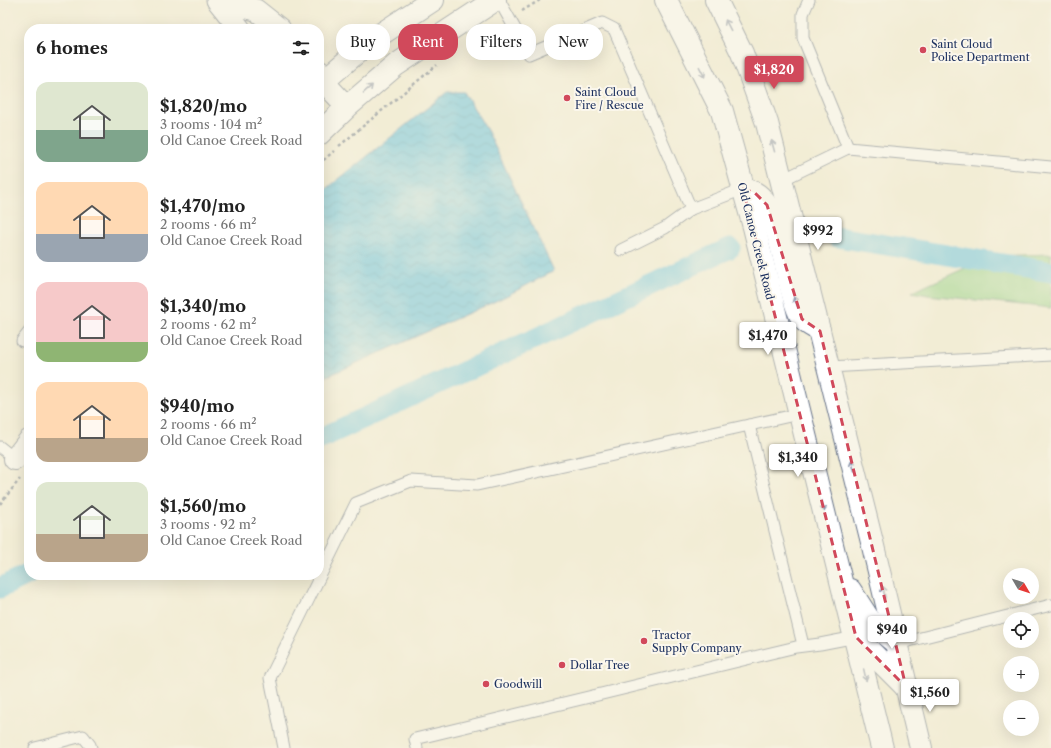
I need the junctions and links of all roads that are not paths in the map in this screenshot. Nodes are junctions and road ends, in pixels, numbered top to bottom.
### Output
1 (218, 0) edge
2 (433, 0) edge
3 (495, 0) edge
4 (499, 0) edge
5 (666, 0) edge
6 (716, 0) edge
7 (809, 0) edge
8 (236, 24) edge
9 (274, 24) edge
10 (324, 76) edge
11 (324, 83) edge
12 (347, 107) junction
13 (324, 129) edge
14 (848, 148) junction
15 (1051, 167) edge
16 (785, 189) junction
17 (745, 196) junction
18 (691, 209) junction
19 (620, 250) dead end
20 (818, 322) junction
21 (1051, 356) edge
22 (829, 367) junction
23 (799, 414) junction
24 (749, 425) junction
25 (24, 447) edge
26 (13, 460) edge
27 (324, 568) edge
28 (840, 575) junction
29 (318, 580) edge
30 (1051, 605) edge
31 (856, 637) junction
32 (897, 644) junction
33 (803, 645) junction
34 (906, 687) junction
35 (35, 748) edge
36 (91, 748) edge
37 (284, 748) edge
38 (417, 748) edge
39 (882, 748) edge
40 (921, 748) edge

1 - 8 street
1 - 9 street
2 - 10 main road
12 -> 3 main road
4 - 18 lane
5 -> 17 main road, Old Canoe Creek Road
16 -> 6 main road
7 - 14 lane
11 - 12 street
12 - 13 main road
14 - 15 lane
14 - 16 lane
16 - 20 main road
17 - 18 lane
20 -> 17 main road
17 - 23 main road, Old Canoe Creek Road
18 - 19 lane
20 - 22 main road
21 - 22 lane
32 -> 22 main road
23 - 24 lane
23 -> 28 main road, Old Canoe Creek Road
24 - 27 lane
24 - 33 lane
25 - 26 main road
28 - 31 main road, Old Canoe Creek Road
28 - 32 main road
29 - 37 lane
30 - 32 lane
31 - 33 lane
31 - 34 main road
31 -> 39 main road, Old Canoe Creek Road
32 - 34 main road
33 - 38 lane
34 - 40 main road
35 - 36 lane

